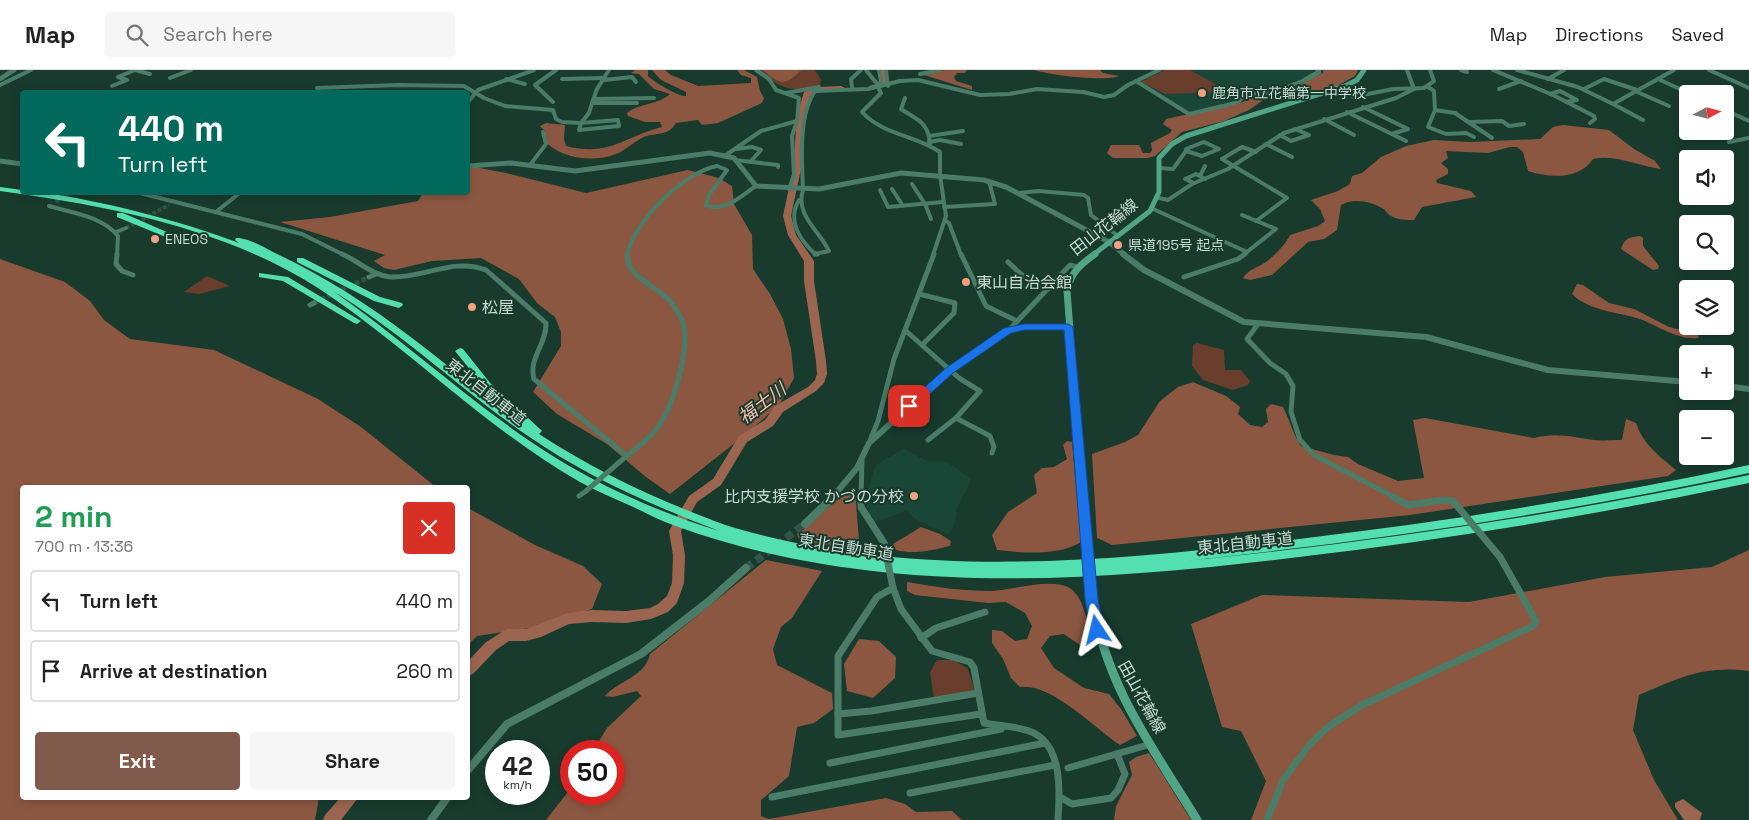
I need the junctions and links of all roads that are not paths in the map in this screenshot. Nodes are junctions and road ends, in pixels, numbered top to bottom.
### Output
1 (14, 70) edge
2 (31, 70) edge
3 (135, 70) edge
4 (191, 70) edge
5 (534, 70) edge
6 (556, 70) edge
7 (609, 70) edge
8 (756, 70) edge
9 (861, 70) edge
10 (866, 70) edge
11 (879, 70) edge
12 (886, 70) edge
13 (925, 70) edge
14 (940, 70) edge
15 (1159, 70) edge
16 (1318, 70) edge
17 (1364, 70) edge
18 (1407, 70) edge
19 (1430, 70) edge
20 (1461, 70) edge
21 (1493, 70) edge
22 (1517, 70) edge
23 (1564, 70) edge
24 (1674, 70) edge
25 (1709, 70) edge
26 (1467, 72) dead end
27 (150, 74) dead end
28 (920, 74) junction
29 (170, 78) dead end
30 (1548, 78) junction
31 (0, 79) edge
32 (562, 79) dead end
33 (605, 79) junction
34 (1658, 79) junction
35 (506, 80) junction
36 (912, 80) junction
37 (1305, 80) joint
38 (1136, 81) junction
39 (1521, 81) junction
40 (636, 82) dead end
41 (525, 84) dead end
42 (0, 85) edge
43 (112, 86) dead end
44 (878, 86) junction
45 (888, 86) junction
46 (852, 87) junction
47 (1428, 87) junction
48 (317, 88) dead end
49 (1749, 88) edge
50 (1414, 89) junction
51 (1499, 89) dead end
52 (1584, 89) junction
53 (1679, 89) edge
54 (1636, 91) junction
55 (475, 92) junction
56 (786, 93) junction
57 (1550, 94) junction
58 (1353, 97) dead end
59 (654, 98) dead end
60 (905, 98) dead end
61 (470, 100) edge
62 (593, 101) junction
63 (553, 102) dead end
64 (637, 102) dead end
65 (1566, 102) junction
66 (619, 103) junction
67 (1613, 104) junction
68 (1669, 106) dead end
69 (1363, 107) junction
70 (616, 110) dead end
71 (1435, 110) junction
72 (1347, 112) junction
73 (1734, 114) edge
74 (1324, 119) junction
75 (1643, 120) dead end
76 (797, 121) junction
77 (1749, 121) edge
78 (1470, 122) junction
79 (580, 123) junction
80 (1590, 123) dead end
81 (1524, 124) dead end
82 (1296, 128) junction
83 (963, 131) dead end
84 (542, 132) dead end
85 (1392, 134) junction
86 (1280, 135) junction
87 (1354, 135) dead end
88 (929, 136) junction
89 (1474, 137) dead end
90 (1492, 138) dead end
91 (1749, 138) edge
92 (1406, 141) dead end
93 (1729, 142) dead end
94 (929, 143) junction
95 (961, 144) dead end
96 (1266, 144) junction
97 (734, 149) junction
98 (1186, 151) junction
99 (1256, 152) junction
100 (726, 155) junction
101 (1292, 157) dead end
102 (735, 160) junction
103 (0, 161) edge
104 (751, 161) junction
105 (20, 164) edge
106 (530, 165) junction
107 (1235, 165) junction
108 (470, 166) edge
109 (1205, 166) dead end
110 (778, 167) dead end
111 (1159, 168) junction
112 (940, 174) junction
113 (1200, 176) junction
114 (1205, 179) junction
115 (989, 181) junction
116 (0, 183) edge
117 (1194, 183) junction
118 (912, 184) dead end
119 (20, 186) edge
120 (756, 186) junction
121 (0, 189) edge
122 (789, 189) junction
123 (892, 189) dead end
124 (803, 190) junction
125 (880, 190) dead end
126 (20, 192) edge
127 (1018, 193) junction
128 (36, 195) edge
129 (84, 195) edge
130 (148, 195) edge
131 (237, 195) edge
132 (1159, 198) junction
133 (54, 199) junction
134 (799, 200) junction
135 (176, 202) junction
136 (925, 204) junction
137 (169, 205) tunnel mouth
138 (944, 205) junction
139 (903, 206) junction
140 (1151, 208) junction
141 (217, 211) junction
142 (1242, 215) dead end
143 (931, 219) dead end
144 (945, 220) junction
145 (1256, 221) junction
146 (126, 228) tunnel mouth
147 (116, 232) junction
148 (226, 234) junction
149 (1118, 236) junction
150 (1109, 242) junction
151 (188, 243) dead end
152 (1247, 252) junction
153 (1008, 262) dead end
154 (1077, 267) junction
155 (262, 274) dead end
156 (376, 274) junction
157 (133, 275) dead end
158 (369, 277) tunnel mouth
159 (1184, 278) dead end
160 (1048, 289) junction
161 (919, 294) junction
162 (399, 305) dead end
163 (1017, 321) junction
164 (1258, 324) junction
165 (1068, 327) junction
166 (1008, 330) junction
167 (906, 331) junction
168 (922, 346) junction
169 (460, 351) dead end
170 (416, 357) junction
171 (950, 370) junction
172 (1679, 381) edge
173 (1734, 387) edge
174 (1749, 389) edge
175 (956, 418) junction
176 (928, 440) dead end
177 (869, 443) junction
178 (992, 453) dead end
179 (565, 456) junction
180 (625, 458) junction
181 (862, 460) junction
182 (1749, 470) edge
183 (1749, 479) edge
184 (579, 496) dead end
185 (668, 513) junction
186 (692, 523) junction
187 (805, 524) tunnel mouth
188 (746, 568) tunnel mouth
189 (893, 588) junction
190 (985, 612) dead end
191 (921, 638) junction
192 (978, 693) junction
193 (838, 714) junction
194 (981, 714) junction
195 (1003, 728) junction
196 (1046, 743) junction
197 (1151, 744) junction
198 (1117, 754) junction
199 (830, 763) dead end
200 (1055, 765) junction
201 (470, 767) edge
202 (1068, 768) dead end
203 (910, 793) dead end
204 (1060, 796) junction
205 (772, 797) dead end
206 (446, 800) edge
207 (431, 820) edge
208 (1058, 820) edge
209 (1197, 820) edge
210 (1267, 820) edge

1 - 31 street
2 - 42 street
3 - 27 street
3 - 43 street
4 - 29 street
5 - 35 street
6 - 63 street
7 - 33 street
8 - 56 street
9 - 46 street
10 - 44 street
11 - 44 street
12 - 45 street
13 - 28 street
14 - 28 street
15 - 38 street
16 - 37 street
17 - 111 main road, 田山花輪線
18 - 50 street
19 - 47 street
20 - 26 street
21 - 39 street
22 - 30 street
23 - 30 street
24 - 34 street
25 - 49 street
28 - 36 street
30 - 52 street
32 - 33 street
33 - 40 street
33 - 62 street
34 - 53 street
34 - 54 street
35 - 41 street
35 - 55 street
36 - 38 street
36 - 45 street
37 - 38 street
39 - 51 street
39 - 57 street
44 - 45 street
44 - 46 street
44 - 94 street
44 - 124 street
46 - 56 street
47 - 50 street
47 - 71 street
48 - 55 street
50 - 58 street
50 - 69 street
52 - 54 street
52 - 67 street
54 - 67 street
54 - 68 street
55 - 61 street
55 - 79 street
56 - 76 street
57 - 65 street
57 - 65 street
59 - 62 street
60 - 88 street
62 - 66 street
62 - 79 street
64 - 66 street
65 - 80 street
66 - 70 street
67 - 75 street
69 - 72 street
69 - 85 street
71 - 78 street
71 - 89 street
72 - 74 street
72 - 85 street
73 - 77 street
74 - 82 street
74 - 87 street
76 - 97 street
76 - 122 street
78 - 81 street
78 - 90 street
79 - 79 street
82 - 86 street
82 - 86 street
83 - 88 street
84 - 106 street
85 - 92 street
86 - 96 street
88 - 94 street
91 - 93 street
94 - 95 street
94 - 112 street
96 - 99 street
96 - 101 street
97 - 100 street
97 - 104 street
98 - 98 street
98 - 111 street
99 - 107 street
99 - 107 street
100 - 102 street
100 - 106 street
102 - 104 street
102 - 120 street
103 - 105 street
104 - 110 street
106 - 108 street
107 - 114 street
107 - 145 street
109 - 113 street
111 - 132 main road, 田山花輪線
112 - 115 street
112 - 124 street
112 - 138 street
113 - 114 street
113 - 117 street
114 - 117 street
115 - 127 street
115 - 138 street
116 - 119 highway
117 - 132 street
118 - 136 street
120 - 122 street
120 - 180 street
121 - 126 highway, 東北自動車道
122 - 124 street
123 - 139 street
124 - 134 street
125 - 139 street
127 - 149 street
127 - 150 street
128 - 133 highway, 東北自動車道
129 - 148 highway, 東北自動車道
130 - 135 street
131 - 141 street
132 - 140 main road, 田山花輪線
133 - 147 street
133 - 151 highway
133 - 170 highway, 東北自動車道
134 - 134 street
135 - 137 street
135 - 141 street
136 - 138 street
136 - 139 street
136 - 143 street
138 - 144 street
140 - 149 main road, 田山花輪線
140 - 152 street
141 - 156 street
142 - 145 street
144 - 161 street
144 - 163 street
145 - 152 street
146 - 147 street
147 - 157 street
148 - 162 highway
148 - 179 highway, 東北自動車道
149 - 150 main road, 田山花輪線
150 - 154 main road, 田山花輪線
150 - 164 street
152 - 159 street
153 - 160 street
154 - 160 street
154 - 165 main road, 田山花輪線
155 - 170 highway
156 - 158 street
156 - 180 street
160 - 163 street
161 - 167 street
161 - 168 street
163 - 166 street
164 - 172 street
164 - 210 street, bridge
165 - 166 street
165 - 197 main road, 田山花輪線, bridge
166 - 171 street
167 - 168 street
167 - 177 street
168 - 171 street
169 - 179 highway
170 - 185 highway, 東北自動車道
171 - 175 street
171 - 177 street
173 - 174 street
175 - 176 street
175 - 178 street
177 - 181 street
179 - 185 highway, 東北自動車道
180 - 184 street, bridge
181 - 187 street
181 - 189 street, bridge
182 - 186 highway, 東北自動車道
183 - 186 highway, 東北自動車道
185 - 186 highway, 東北自動車道
188 - 201 street
189 - 191 street
189 - 193 street
190 - 191 street
191 - 192 street
192 - 193 street
192 - 194 street
193 - 194 street
194 - 195 street
195 - 196 street
195 - 199 street
196 - 200 street
196 - 205 street
197 - 198 street
197 - 209 main road, 田山花輪線
198 - 202 street
198 - 204 street
200 - 203 street
200 - 204 street
204 - 208 street
206 - 207 street

